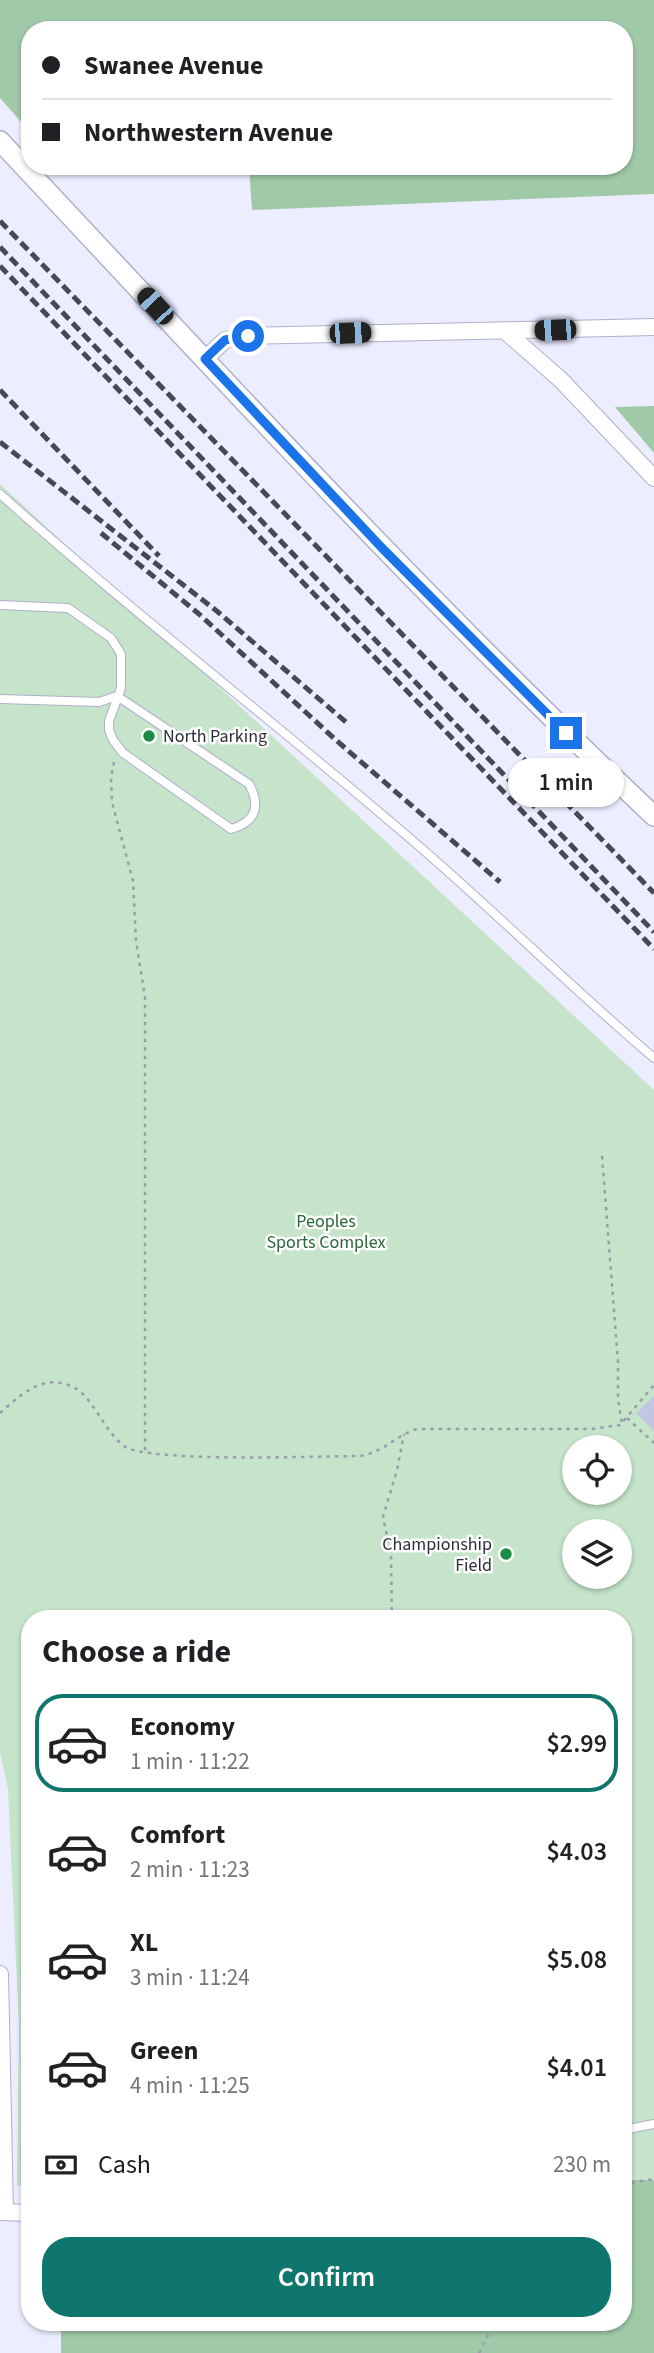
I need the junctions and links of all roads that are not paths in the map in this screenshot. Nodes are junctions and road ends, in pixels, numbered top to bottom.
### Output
1 (0, 141) edge
2 (21, 163) edge
3 (32, 175) edge
4 (654, 327) edge
5 (505, 331) junction
6 (205, 359) junction
7 (654, 478) edge
8 (0, 494) edge
9 (0, 605) edge
10 (117, 696) junction
11 (0, 699) edge
12 (654, 817) edge
13 (654, 1058) edge
14 (0, 1974) edge
15 (654, 2124) edge
16 (632, 2128) edge
17 (3, 2212) edge
18 (21, 2213) edge

1 - 2 street
3 - 6 street
4 - 5 street
5 - 6 street
5 - 7 street
6 - 12 street
8 - 13 lane
9 - 10 lane
10 - 10 lane
10 - 11 lane
14 - 17 street
15 - 16 lane
17 - 18 street

